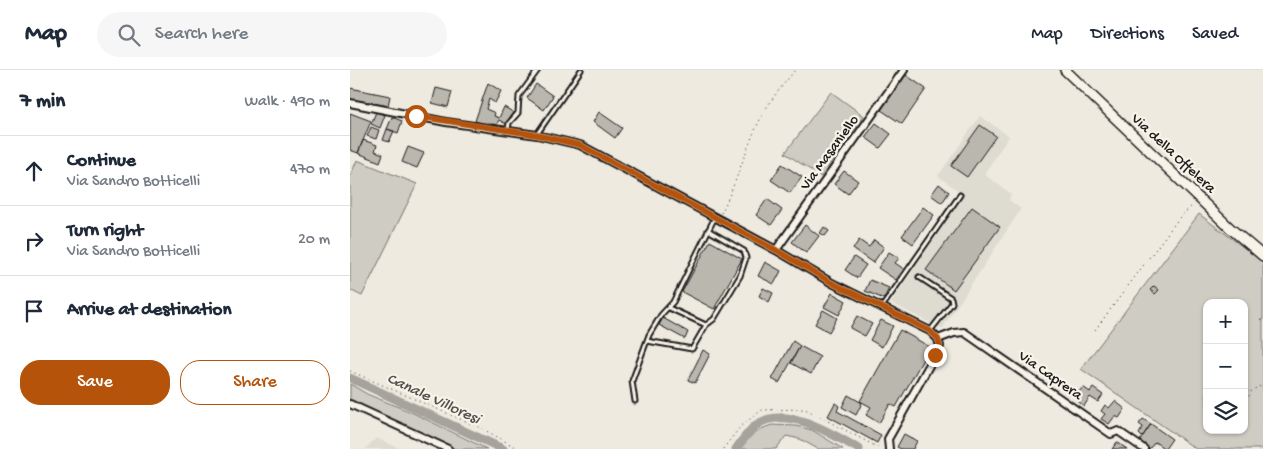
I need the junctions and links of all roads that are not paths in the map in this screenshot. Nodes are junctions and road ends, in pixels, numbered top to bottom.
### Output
1 (538, 70) edge
2 (581, 70) edge
3 (904, 70) edge
4 (1065, 70) edge
5 (350, 103) edge
6 (508, 131) junction
7 (537, 135) junction
8 (960, 195) dead end
9 (716, 217) junction
10 (708, 230) junction
11 (776, 250) junction
12 (1263, 256) edge
13 (919, 277) dead end
14 (669, 308) junction
15 (882, 308) junction
16 (706, 325) junction
17 (930, 331) junction
18 (938, 339) junction
19 (647, 341) junction
20 (635, 401) dead end
21 (350, 404) edge
22 (448, 449) edge
23 (889, 449) edge
24 (1144, 449) edge

1 - 6 lane
2 - 7 lane
3 - 11 street, Via Masaniello
4 - 12 street, Via della Offelera
5 - 6 street
6 - 7 street
7 - 9 street
8 - 15 lane
9 - 10 lane
9 - 11 street
10 - 14 lane
10 - 16 lane
11 - 15 street
13 - 17 lane
14 - 16 lane
14 - 19 lane
15 - 17 street
16 - 19 lane
17 - 18 street
18 - 23 street
18 - 24 street, Via Caprera
19 - 20 lane
21 - 22 street

